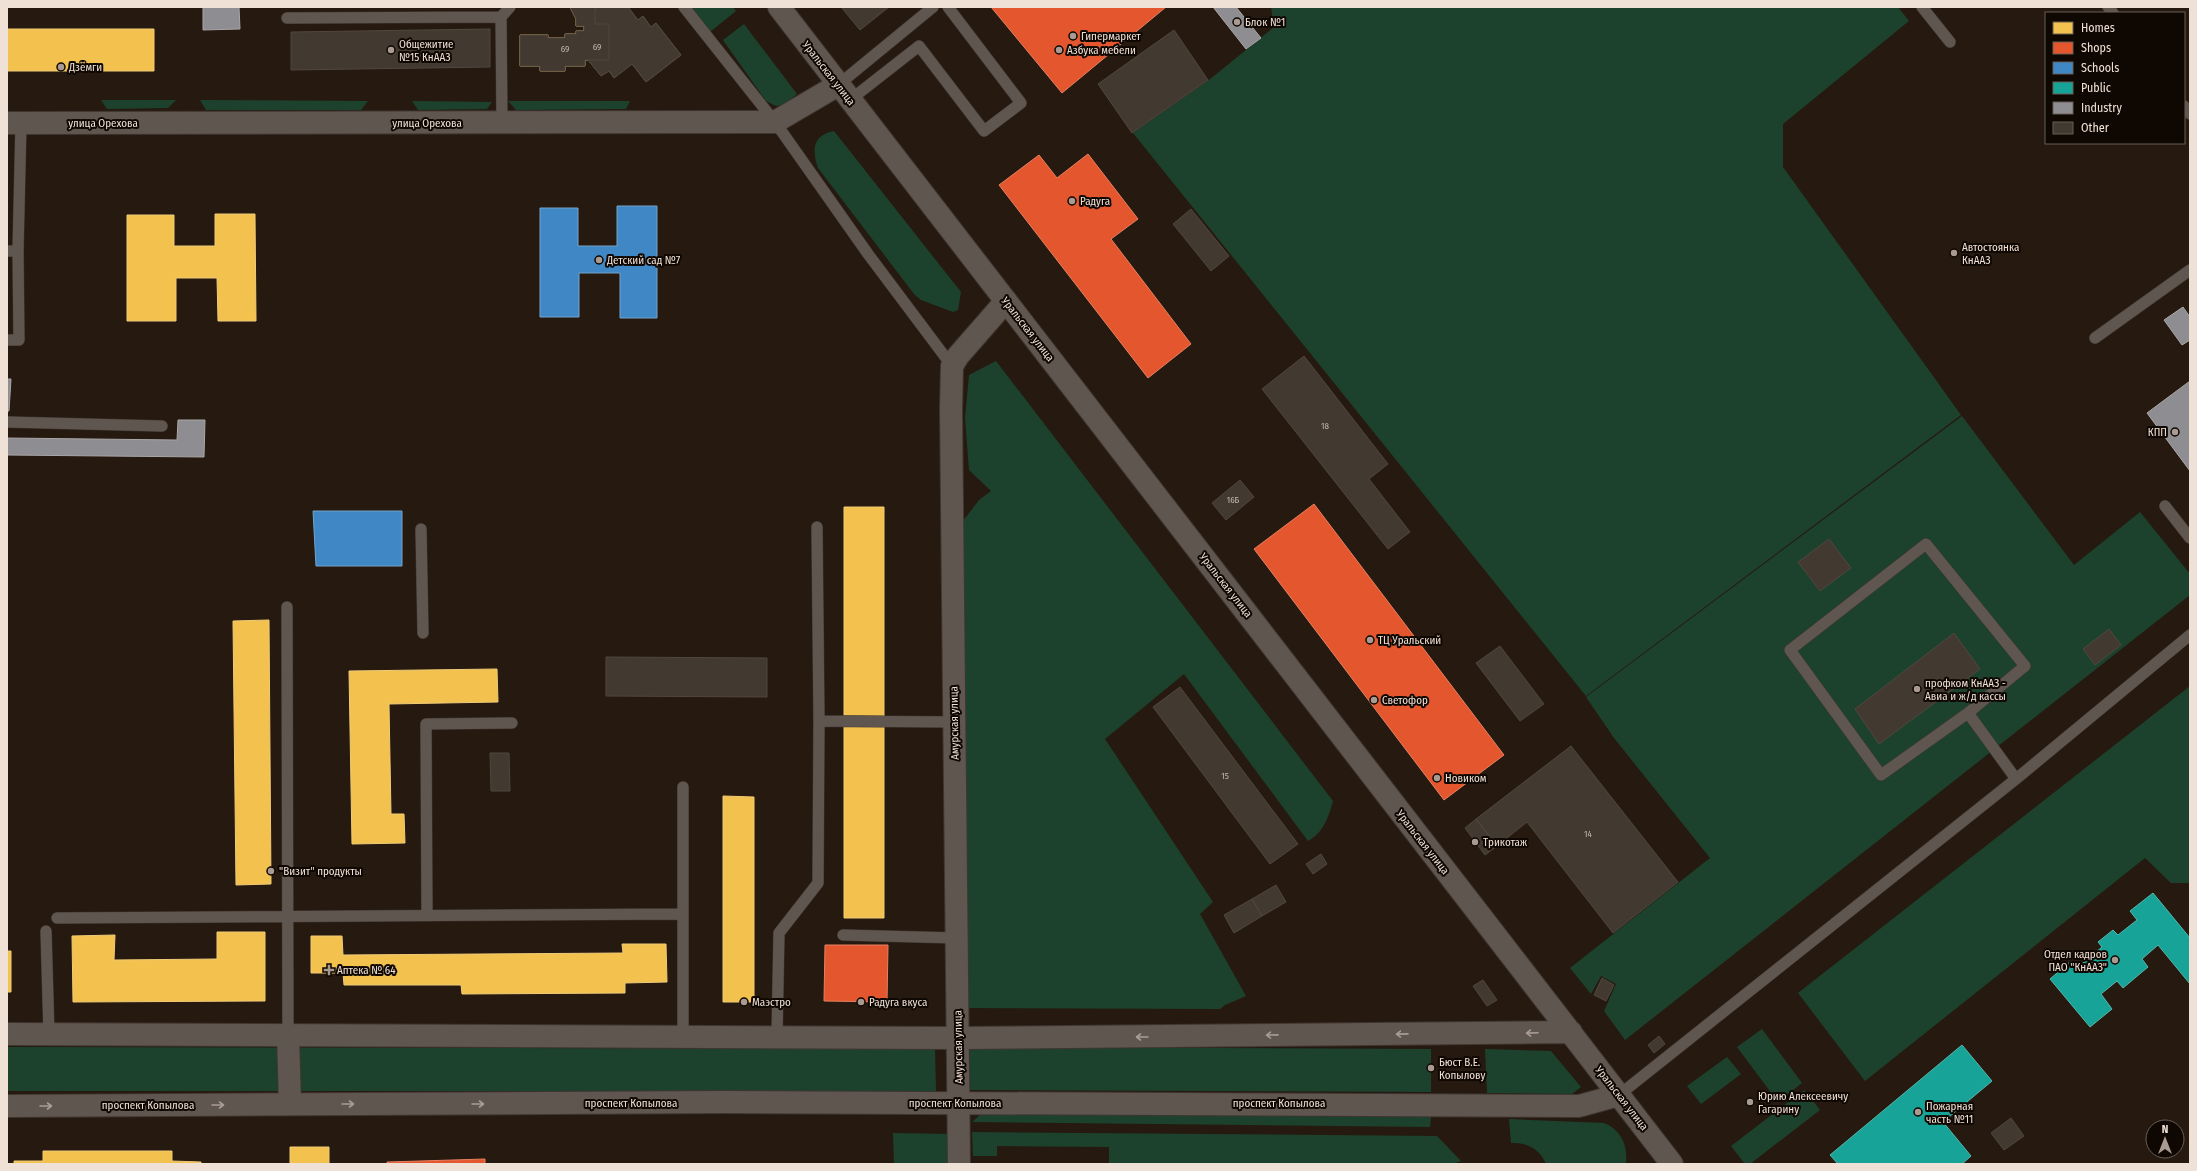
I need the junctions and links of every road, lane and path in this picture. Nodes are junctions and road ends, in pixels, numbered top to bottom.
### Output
1 (510, 7) edge
2 (684, 7) edge
3 (779, 7) edge
4 (933, 7) edge
5 (948, 7) edge
6 (1922, 7) edge
7 (501, 17) junction
8 (287, 18) dead end
9 (1950, 42) dead end
10 (844, 92) junction
11 (775, 122) junction
12 (14, 123) edge
13 (502, 123) junction
14 (13, 251) edge
15 (2188, 274) edge
16 (1006, 301) junction
17 (2095, 338) dead end
18 (7, 340) edge
19 (952, 366) junction
20 (7, 422) edge
21 (162, 426) dead end
22 (2165, 506) dead end
23 (817, 527) dead end
24 (421, 529) dead end
25 (2190, 538) edge
26 (286, 607) dead end
27 (423, 633) dead end
28 (2190, 635) edge
29 (1968, 712) junction
30 (819, 721) junction
31 (954, 722) junction
32 (512, 723) dead end
33 (2016, 779) junction
34 (683, 787) dead end
35 (683, 914) junction
36 (427, 915) junction
37 (288, 916) junction
38 (56, 918) dead end
39 (46, 931) dead end
40 (843, 935) dead end
41 (957, 938) junction
42 (1571, 1032) junction
43 (7, 1034) edge
44 (49, 1034) junction
45 (288, 1035) junction
46 (683, 1036) junction
47 (777, 1036) junction
48 (958, 1038) junction
49 (1619, 1095) junction
50 (958, 1102) junction
51 (290, 1104) junction
52 (7, 1106) edge
53 (959, 1164) edge
54 (1672, 1164) edge

1 - 7 lane
2 - 11 lane
3 - 10 street, Уральская улица
4 - 10 lane
5 - 10 lane
6 - 9 lane
7 - 8 lane
7 - 13 lane
10 - 11 street
10 - 16 street, Уральская улица
11 - 13 street, улица Орехова
11 - 19 lane
12 - 13 street, улица Орехова
12 - 14 lane
14 - 18 lane
15 - 17 lane
16 - 19 street
16 - 42 street, Уральская улица
19 - 31 street, Амурская улица
20 - 21 lane
22 - 25 lane
23 - 30 lane
24 - 27 lane
26 - 37 lane
28 - 33 lane
29 - 29 lane
29 - 33 lane
30 - 31 lane
30 - 47 lane
31 - 41 street, Амурская улица
32 - 36 lane
33 - 49 lane
34 - 35 lane
35 - 36 lane
35 - 46 lane
36 - 37 lane
37 - 38 lane
37 - 45 lane
39 - 44 lane
40 - 41 lane
41 - 48 street, Амурская улица
42 -> 48 street
42 - 49 street, Уральская улица
43 - 44 street
44 - 45 street
45 - 46 street
45 - 51 street
46 - 47 street
47 - 48 street
48 - 50 street, Амурская улица
49 - 50 street, проспект Копылова
49 - 54 street, Уральская улица
51 -> 50 street, проспект Копылова
50 - 53 street, Амурская улица
52 -> 51 street, проспект Копылова

